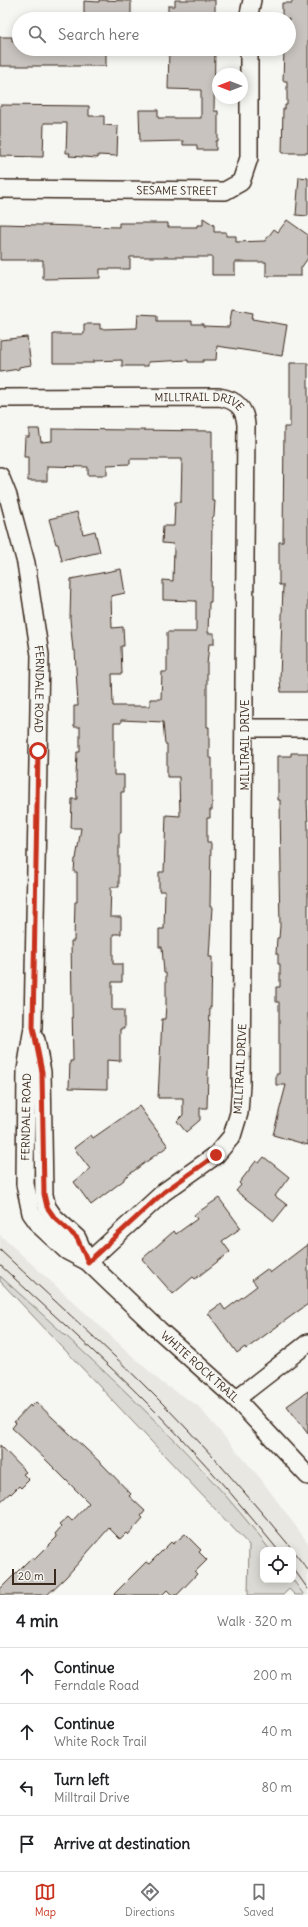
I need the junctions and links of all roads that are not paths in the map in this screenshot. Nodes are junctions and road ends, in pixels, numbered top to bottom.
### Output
1 (248, 56) edge
2 (0, 189) edge
3 (0, 398) edge
4 (0, 476) edge
5 (245, 728) junction
6 (308, 728) edge
7 (33, 1027) junction
8 (44, 1183) joint
9 (25, 1184) joint
10 (88, 1262) junction
11 (308, 1343) edge
12 (236, 1398) junction
13 (308, 1476) edge

1 - 2 street, SESAME STREET
3 - 5 street, MILLTRAIL DRIVE
4 - 7 street, FERNDALE ROAD
5 - 6 street
5 - 10 street, MILLTRAIL DRIVE
7 - 8 street, FERNDALE ROAD
7 - 9 street, FERNDALE ROAD
8 - 10 street, WHITE ROCK TRAIL
9 - 10 street, WHITE ROCK TRAIL
10 - 12 street, WHITE ROCK TRAIL
11 - 12 street
12 - 13 street, WHITE ROCK TRAIL

